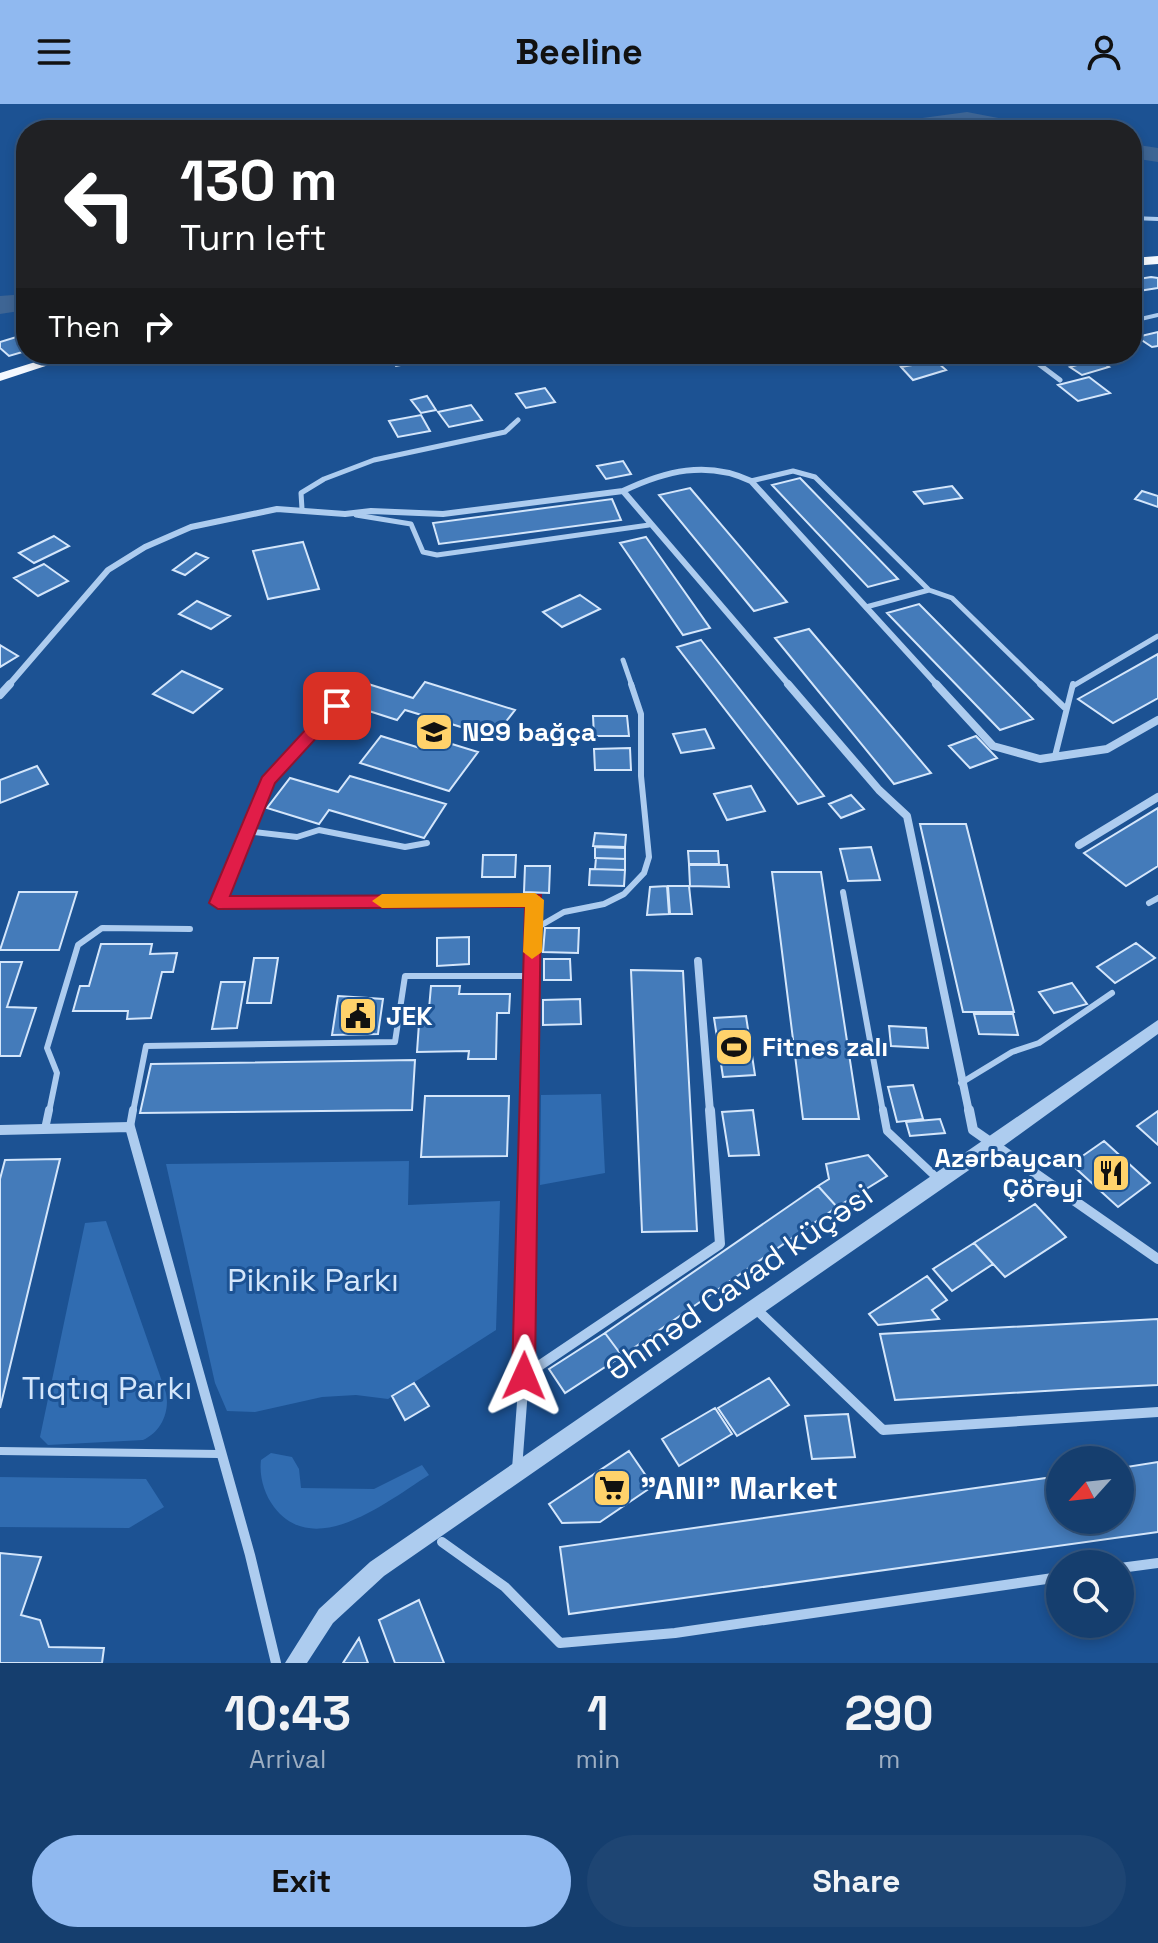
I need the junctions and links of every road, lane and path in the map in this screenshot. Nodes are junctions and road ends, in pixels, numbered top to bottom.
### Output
1 (42, 364) edge
2 (1039, 364) edge
3 (0, 377) edge
4 (1060, 380) dead end
5 (518, 420) dead end
6 (751, 481) junction
7 (623, 491) junction
8 (302, 509) junction
9 (412, 520) junction
10 (649, 525) junction
11 (929, 590) junction
12 (866, 607) junction
13 (1158, 636) edge
14 (623, 660) dead end
15 (357, 684) dead end
16 (0, 695) edge
17 (1066, 709) junction
18 (1158, 720) edge
19 (1055, 756) junction
20 (1158, 797) edge
21 (245, 831) junction
22 (427, 843) dead end
23 (1079, 845) dead end
24 (843, 892) dead end
25 (1158, 898) edge
26 (218, 903) joint
27 (1149, 903) dead end
28 (190, 929) dead end
29 (533, 930) junction
30 (698, 961) dead end
31 (532, 976) junction
32 (1112, 993) dead end
33 (1158, 1026) edge
34 (961, 1083) junction
35 (130, 1127) junction
36 (45, 1129) junction
37 (0, 1130) edge
38 (992, 1145) junction
39 (939, 1180) junction
40 (1158, 1259) edge
41 (756, 1309) junction
42 (524, 1376) junction
43 (1158, 1412) edge
44 (0, 1451) edge
45 (219, 1454) junction
46 (517, 1470) junction
47 (442, 1542) dead end
48 (1158, 1563) edge
49 (1134, 1566) edge
50 (1046, 1579) edge
51 (276, 1663) edge
52 (295, 1663) edge

1 - 3 main road
2 - 4 lane
5 - 8 lane
6 - 7 street
6 - 11 lane
6 - 12 street
7 - 9 street
7 - 10 street
8 - 9 street
8 - 16 street
9 - 10 lane
10 - 34 street
11 - 12 lane
11 - 17 lane
12 - 19 street
13 - 17 lane
14 - 29 lane
15 - 21 lane
17 - 19 lane
18 - 19 street
20 - 23 street
21 - 22 lane
21 - 26 lane
24 - 39 lane
25 - 27 lane
26 - 29 street
28 - 36 lane
29 - 31 street
30 - 42 street
31 - 35 lane
31 - 42 street
32 - 34 lane
33 - 38 street, Əhməd Cavad küçəsi
34 - 38 street
35 - 36 street
35 - 45 street
36 - 37 street
38 - 39 street, Əhməd Cavad küçəsi
38 - 40 street
39 - 41 street, Əhməd Cavad küçəsi
41 - 43 street
41 - 46 street, Əhməd Cavad küçəsi
42 - 46 street
44 - 45 lane
45 - 51 street
46 - 52 street, Əhməd Cavad küçəsi
47 - 50 street
48 - 49 street

